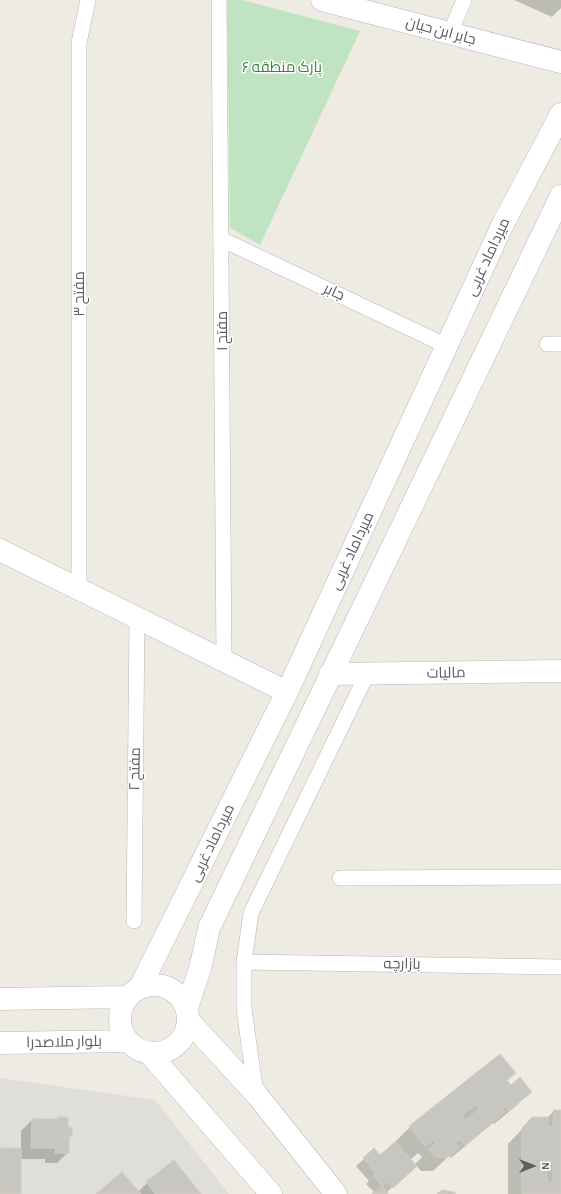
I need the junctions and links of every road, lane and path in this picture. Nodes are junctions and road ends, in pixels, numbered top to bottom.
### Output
1 (88, 0) edge
2 (219, 0) edge
3 (322, 0) edge
4 (464, 0) edge
5 (450, 33) junction
6 (561, 62) edge
7 (561, 114) edge
8 (561, 196) edge
9 (221, 239) junction
10 (447, 346) junction
11 (0, 550) edge
12 (79, 589) junction
13 (137, 618) junction
14 (224, 661) junction
15 (561, 671) edge
16 (330, 674) junction
17 (367, 674) junction
18 (287, 692) junction
19 (561, 877) edge
20 (340, 878) dead end
21 (134, 921) dead end
22 (244, 962) junction
23 (561, 967) edge
24 (134, 992) junction
25 (0, 999) edge
26 (187, 1014) junction
27 (128, 1041) junction
28 (0, 1043) edge
29 (149, 1053) junction
30 (257, 1095) junction
31 (271, 1194) edge
32 (336, 1194) edge

1 - 12 street, مفتح ۳
2 - 9 street, مفتح ۱
3 - 5 street, جابر ابن حیان
4 - 5 street
5 - 6 street, جابر ابن حیان
7 - 10 street, میرداماد غربی
8 - 16 street
9 - 10 street, جابر
9 - 14 street, مفتح ۱
10 - 18 street, میرداماد غربی
11 - 12 street
12 - 13 street
13 - 14 street
13 - 21 street, مفتح ۲
14 - 18 street
15 - 17 street, مالیات
16 - 17 street, مالیات
16 - 26 street
17 - 22 street
18 - 24 street, میرداماد غربی
19 - 20 street
22 - 23 street, بازارچه
22 - 30 street
24 - 25 street
24 - 26 street
24 - 27 street
26 - 29 street
26 - 30 street
27 - 28 street, بلوار ملاصدرا
27 - 29 street
29 - 31 street
30 - 32 street

